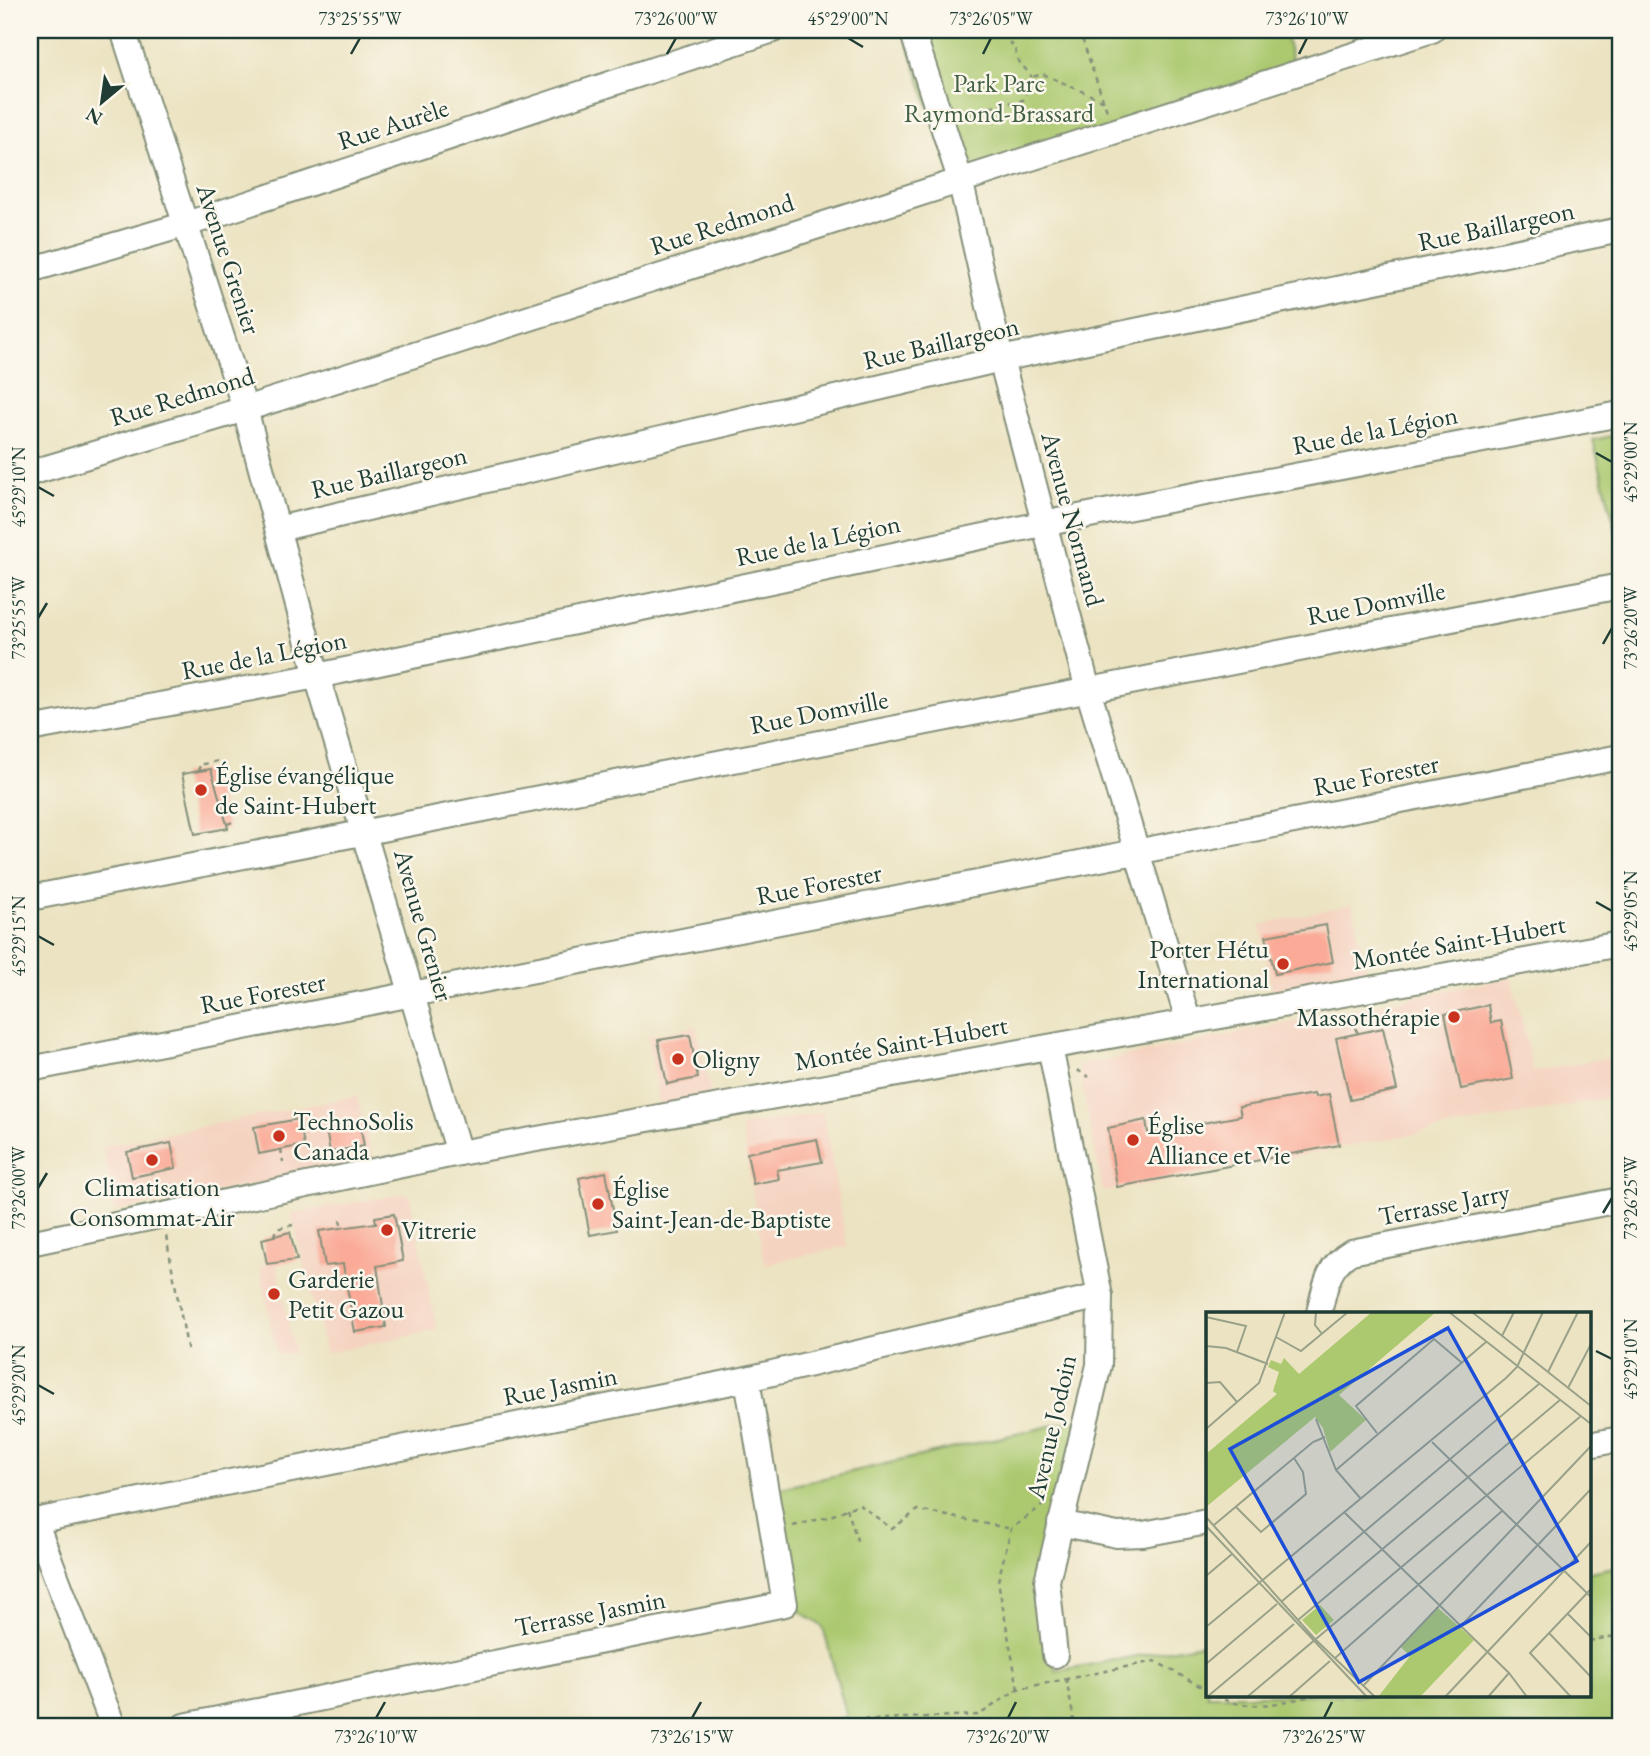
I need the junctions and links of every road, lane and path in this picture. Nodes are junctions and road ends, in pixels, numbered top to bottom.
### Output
1 (123, 30) edge
2 (773, 30) edge
3 (912, 30) edge
4 (993, 30) edge
5 (1079, 30) edge
6 (1432, 30) edge
7 (1032, 77) junction
8 (1104, 101) junction
9 (941, 119) junction
10 (1114, 130) junction
11 (960, 179) junction
12 (187, 223) junction
13 (1620, 230) edge
14 (30, 271) edge
15 (1001, 359) junction
16 (245, 409) junction
17 (1620, 414) edge
18 (30, 473) edge
19 (1042, 524) junction
20 (278, 529) junction
21 (1620, 586) edge
22 (317, 676) junction
23 (1088, 690) junction
24 (30, 729) edge
25 (1620, 757) edge
26 (218, 761) dead end
27 (200, 771) dead end
28 (366, 831) junction
29 (1138, 852) junction
30 (30, 898) edge
31 (1620, 944) edge
32 (413, 994) junction
33 (1188, 1020) junction
34 (1355, 1028) dead end
35 (1358, 1033) dead end
36 (1050, 1047) junction
37 (30, 1069) edge
38 (281, 1149) dead end
39 (459, 1153) junction
40 (283, 1161) dead end
41 (1620, 1200) edge
42 (162, 1215) junction
43 (340, 1220) dead end
44 (293, 1225) dead end
45 (342, 1228) dead end
46 (274, 1236) dead end
47 (30, 1243) edge
48 (1100, 1296) junction
49 (1319, 1312) edge
50 (188, 1352) dead end
51 (747, 1379) junction
52 (1620, 1439) edge
53 (1590, 1445) edge
54 (1069, 1485) junction
55 (847, 1508) junction
56 (32, 1522) edge
57 (1206, 1522) edge
58 (1059, 1523) junction
59 (1012, 1529) junction
60 (772, 1531) junction
61 (858, 1544) dead end
62 (1620, 1635) edge
63 (1590, 1641) edge
64 (1055, 1655) dead end
65 (1066, 1678) junction
66 (1018, 1689) junction
67 (1206, 1689) edge
68 (1217, 1696) edge
69 (1311, 1696) edge
70 (113, 1726) edge
71 (184, 1726) edge
72 (834, 1726) edge
73 (1074, 1726) edge

1 - 12 street, Avenue Grenier
2 - 12 street, Rue Aurèle
3 - 9 street, Avenue Normand
4 - 7 path
5 - 8 path
6 - 10 street, Rue Redmond
7 - 8 path
7 - 9 path
8 - 10 path
9 - 11 street, Avenue Normand
10 - 11 street, Rue Redmond
11 - 15 street, Avenue Normand
11 - 16 street, Rue Redmond
12 - 14 street, Rue Aurèle
12 - 16 street, Avenue Grenier
13 - 15 street, Rue Baillargeon
15 - 19 street, Avenue Normand
15 - 20 street, Rue Baillargeon
16 - 18 street, Rue Redmond
16 - 20 street, Avenue Grenier
17 - 19 street, Rue de la Légion
19 - 22 street, Rue de la Légion
19 - 23 street, Avenue Normand
20 - 22 street, Avenue Grenier
21 - 23 street, Rue Domville
22 - 24 street, Rue de la Légion
22 - 28 street, Avenue Grenier
23 - 28 street, Rue Domville
23 - 29 street, Avenue Normand
25 - 29 street, Rue Forester
26 - 27 path
28 - 30 street, Rue Domville
28 - 32 street, Avenue Grenier
29 - 32 street, Rue Forester
29 - 33 street, Avenue Normand
31 - 33 street, Montée Saint-Hubert
32 - 37 street, Rue Forester
32 - 39 street, Avenue Grenier
33 - 36 street, Montée Saint-Hubert
34 - 35 path
36 - 39 street, Montée Saint-Hubert
36 - 48 street, Avenue Jodoin
38 - 40 path
39 - 42 street, Montée Saint-Hubert
41 - 49 street, Terrasse Jarry
42 - 47 street, Montée Saint-Hubert
42 - 50 path
43 - 45 path
44 - 46 path
48 - 51 street, Rue Jasmin
48 - 54 street, Avenue Jodoin
51 - 56 street, Rue Jasmin
51 - 60 street, Terrasse Jasmin
52 - 53 street
54 - 58 street, Avenue Jodoin
54 - 59 path
55 - 59 path
55 - 60 path
55 - 61 path
56 - 70 street
57 - 58 street
58 - 64 street, Avenue Jodoin
59 - 66 path
60 - 71 street, Terrasse Jasmin
62 - 63 path
65 - 66 path
65 - 67 path
65 - 73 path
66 - 72 path
68 - 69 path

